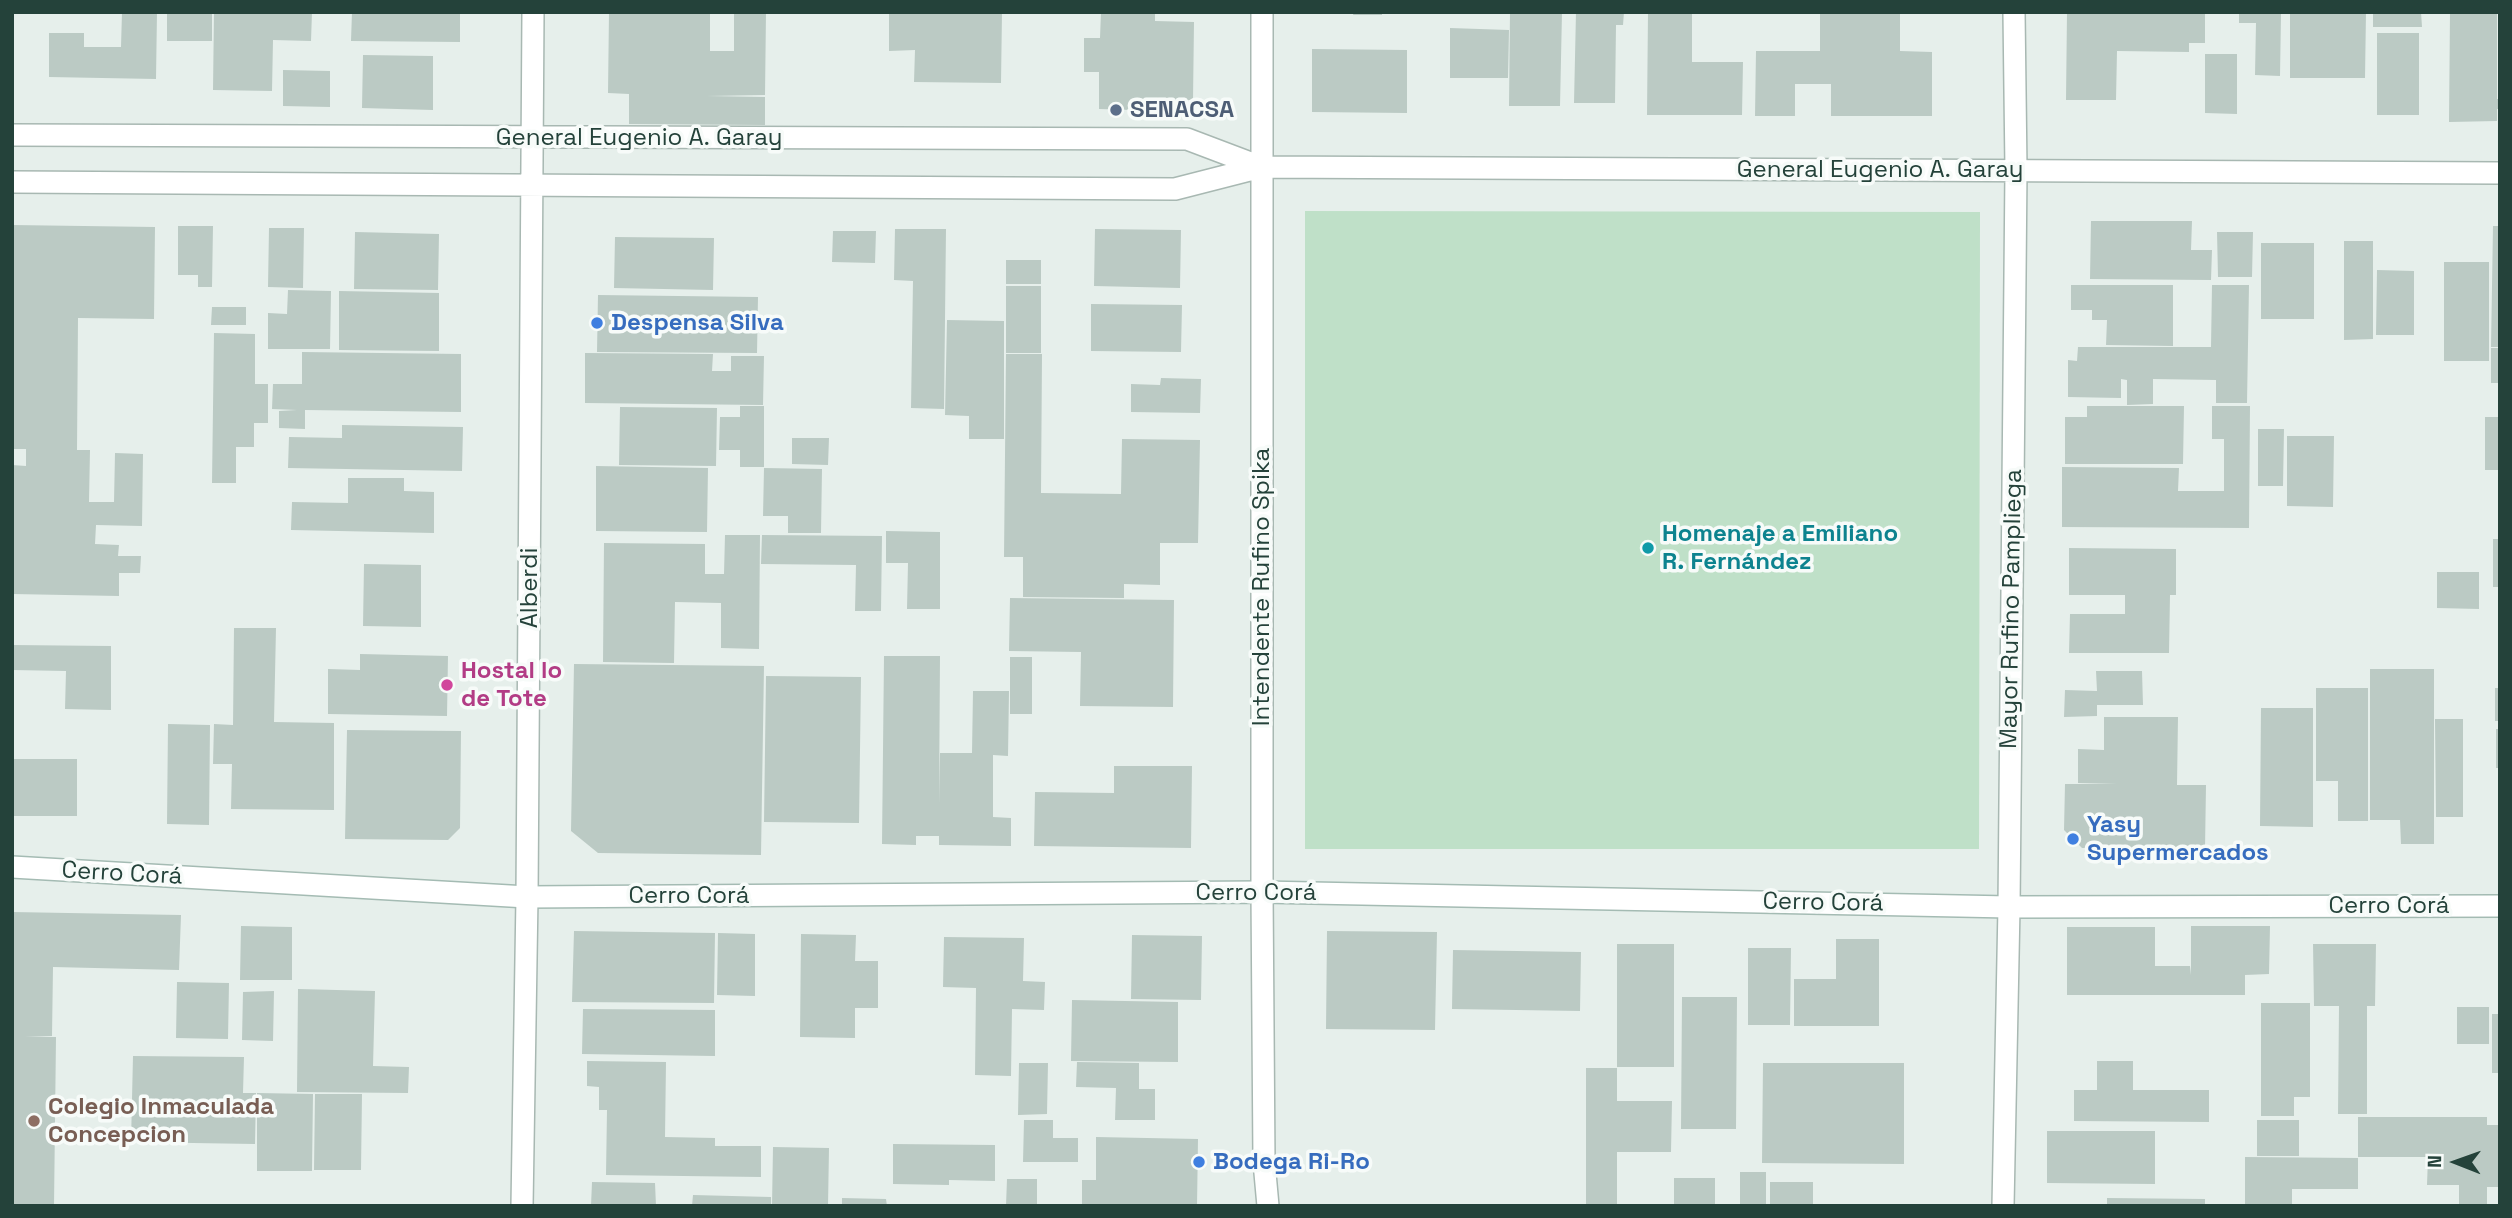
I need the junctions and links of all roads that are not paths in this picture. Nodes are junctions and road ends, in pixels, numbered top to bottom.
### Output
1 (533, 12) edge
2 (1262, 12) edge
3 (2014, 12) edge
4 (12, 135) edge
5 (534, 138) junction
6 (1261, 167) junction
7 (2015, 170) junction
8 (2500, 173) edge
9 (12, 182) edge
10 (533, 185) junction
11 (12, 867) edge
12 (1262, 892) junction
13 (527, 897) junction
14 (2500, 906) edge
15 (2009, 907) junction
16 (1264, 1162) junction
17 (522, 1206) edge
18 (1258, 1206) edge
19 (1268, 1206) edge
20 (2003, 1206) edge

1 - 5 street, Alberdi
2 - 6 street, Intendente Rufino Spika
3 - 7 street, Mayor Rufino Pampliega
4 - 5 street, General Eugenio A. Garay
5 - 6 street, General Eugenio A. Garay
5 - 10 street, Alberdi
6 - 7 street, General Eugenio A. Garay
6 - 10 street, General Eugenio A. Garay
6 - 12 street, Intendente Rufino Spika
7 - 8 street, General Eugenio A. Garay
7 - 15 street, Mayor Rufino Pampliega
9 - 10 street, General Eugenio A. Garay
10 - 13 street, Alberdi
11 - 13 street, Cerro Corá
12 - 13 street, Cerro Corá
12 - 15 street, Cerro Corá
12 - 16 street, Intendente Rufino Spika
13 - 17 street, Alberdi
14 - 15 street, Cerro Corá
15 - 20 street, Mayor Rufino Pampliega
16 - 18 street, Intendente Rufino Spika
16 - 19 street, Intendente Rufino Spika

